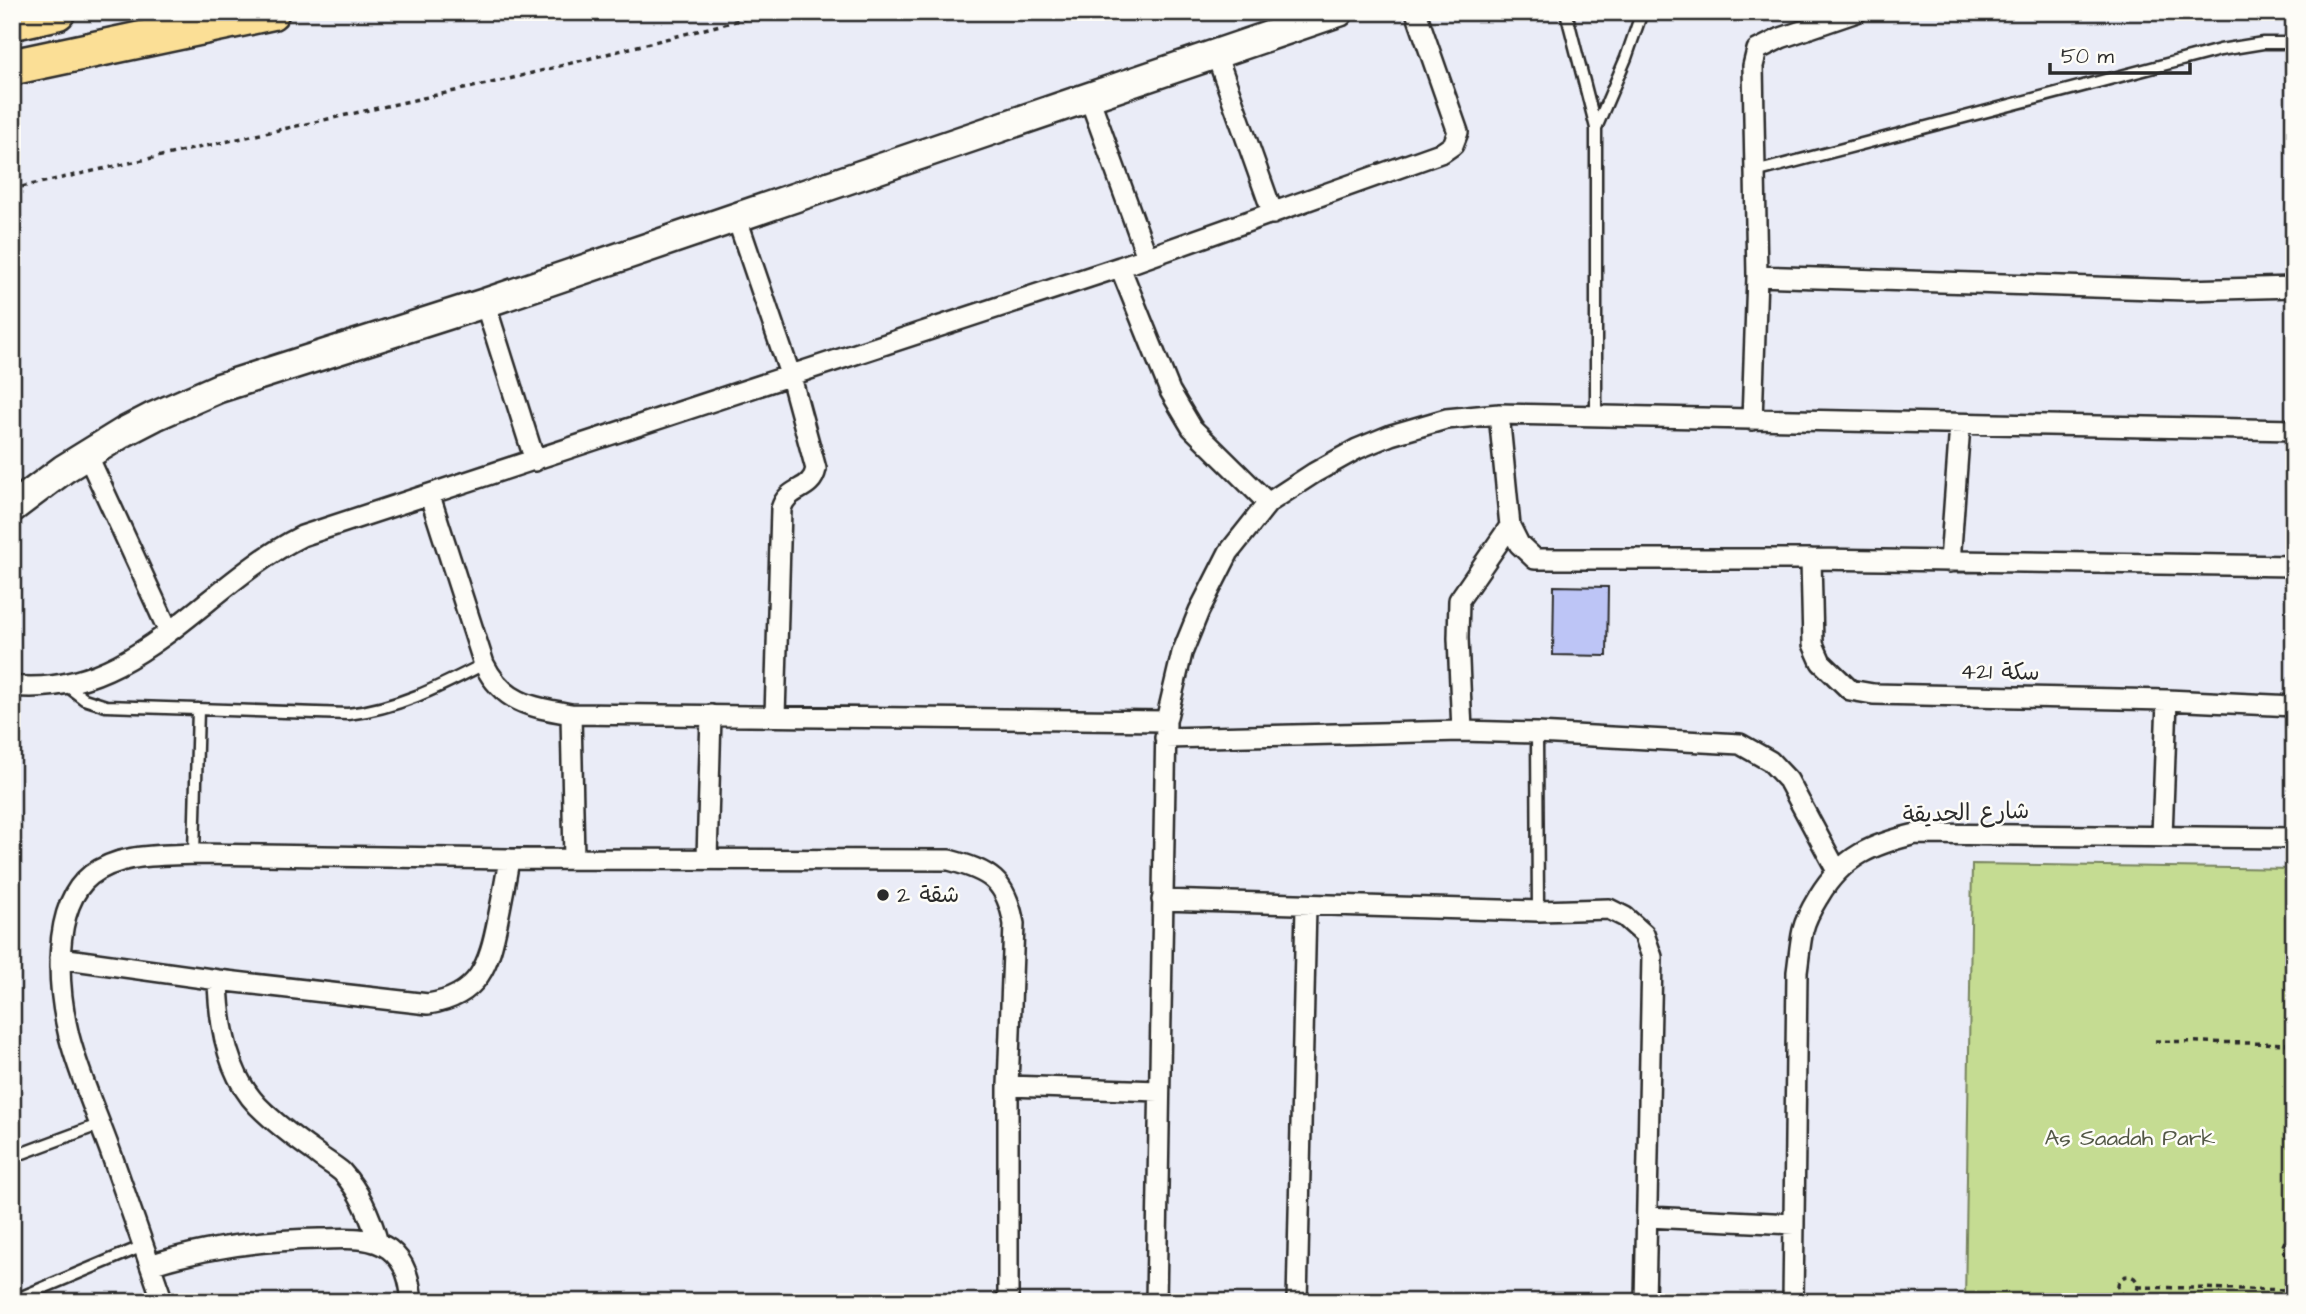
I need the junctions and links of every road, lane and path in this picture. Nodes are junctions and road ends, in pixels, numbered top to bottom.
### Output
1 (57, 12) edge
2 (271, 12) edge
3 (771, 12) edge
4 (1339, 12) edge
5 (1416, 12) edge
6 (1566, 12) edge
7 (1642, 12) edge
8 (1857, 12) edge
9 (12, 22) edge
10 (2294, 43) edge
11 (1216, 54) junction
12 (12, 67) edge
13 (1088, 97) junction
14 (1596, 128) junction
15 (1755, 172) junction
16 (12, 189) edge
17 (1273, 214) junction
18 (736, 216) junction
19 (1147, 257) junction
20 (1120, 267) junction
21 (1757, 276) junction
22 (2294, 287) edge
23 (485, 303) junction
24 (791, 377) junction
25 (1500, 414) junction
26 (1596, 417) junction
27 (1752, 420) junction
28 (1961, 425) junction
29 (2294, 430) edge
30 (87, 454) junction
31 (535, 461) junction
32 (430, 496) junction
33 (1268, 503) junction
34 (12, 508) edge
35 (1510, 526) junction
36 (1811, 559) junction
37 (1950, 562) junction
38 (2294, 566) edge
39 (169, 632) junction
40 (484, 664) junction
41 (66, 685) junction
42 (12, 686) edge
43 (2167, 700) junction
44 (2294, 706) edge
45 (198, 709) junction
46 (570, 714) junction
47 (711, 715) junction
48 (775, 716) junction
49 (1165, 729) junction
50 (1462, 731) junction
51 (1537, 733) junction
52 (2161, 836) junction
53 (2294, 838) edge
54 (194, 855) junction
55 (509, 859) junction
56 (574, 859) junction
57 (707, 859) junction
58 (1837, 871) junction
59 (1162, 900) junction
60 (1306, 906) junction
61 (1538, 911) junction
62 (60, 958) junction
63 (218, 980) junction
64 (2155, 1041) dead end
65 (2294, 1044) edge
66 (1008, 1086) junction
67 (1159, 1091) junction
68 (101, 1124) junction
69 (12, 1157) edge
70 (1647, 1217) junction
71 (1794, 1224) junction
72 (2294, 1237) edge
73 (378, 1243) junction
74 (143, 1246) junction
75 (2293, 1259) edge
76 (150, 1265) junction
77 (2138, 1287) junction
78 (2293, 1290) edge
79 (12, 1301) edge
80 (163, 1302) edge
81 (412, 1302) edge
82 (1008, 1302) edge
83 (1156, 1302) edge
84 (1297, 1302) edge
85 (1644, 1302) edge
86 (1793, 1302) edge

1 - 9 highway
2 - 12 highway
3 - 16 path
4 - 11 street
5 - 17 street
6 - 14 lane
7 - 14 lane
8 - 15 street
10 - 15 lane
11 - 13 street
11 - 17 street
13 - 18 street
13 - 19 street
14 - 26 lane
15 - 21 street
17 - 19 street
18 - 23 street
18 - 24 street
19 - 20 street
20 - 24 street
20 - 33 street
21 - 22 street
21 - 27 street
23 - 30 street
23 - 31 street
24 - 31 street
24 - 48 street
25 - 26 street
25 - 33 street
25 - 35 street
26 - 27 street
27 - 28 street
28 - 29 street
28 - 37 street
30 - 34 street
30 - 39 street
31 - 32 street
32 - 39 street
32 - 40 street
33 - 49 street
35 - 36 street
35 - 50 street
36 - 37 street
36 - 43 street, سكة 421
37 - 38 street
39 - 41 street
40 - 45 lane
40 - 46 street
41 - 42 street
41 - 45 lane
43 - 44 street, سكة 421
43 - 52 street
45 - 54 lane
46 - 47 street
46 - 56 street
47 - 48 street
47 - 57 street
48 - 49 street
49 - 50 street
49 - 59 street
50 - 51 street
51 - 58 street
51 - 61 lane
52 - 53 street, شارع الحديقة
52 - 58 street, شارع الحديقة
54 - 55 street
54 - 62 street
55 - 56 street
55 - 63 street
56 - 57 street
57 - 66 street
58 - 71 street, شارع الحديقة
59 - 60 street
59 - 67 street
60 - 61 street
60 - 84 street
61 - 70 street
62 - 63 street
62 - 68 street
63 - 73 street
64 - 65 path
66 - 67 street
66 - 82 street
67 - 83 street
68 - 69 lane
68 - 74 street
70 - 71 street
70 - 85 street
71 - 86 street, شارع الحديقة
72 - 75 path
73 - 76 street
73 - 81 street
74 - 76 street
74 - 79 lane
75 - 78 path
76 - 80 street
77 - 77 path
77 - 78 path

